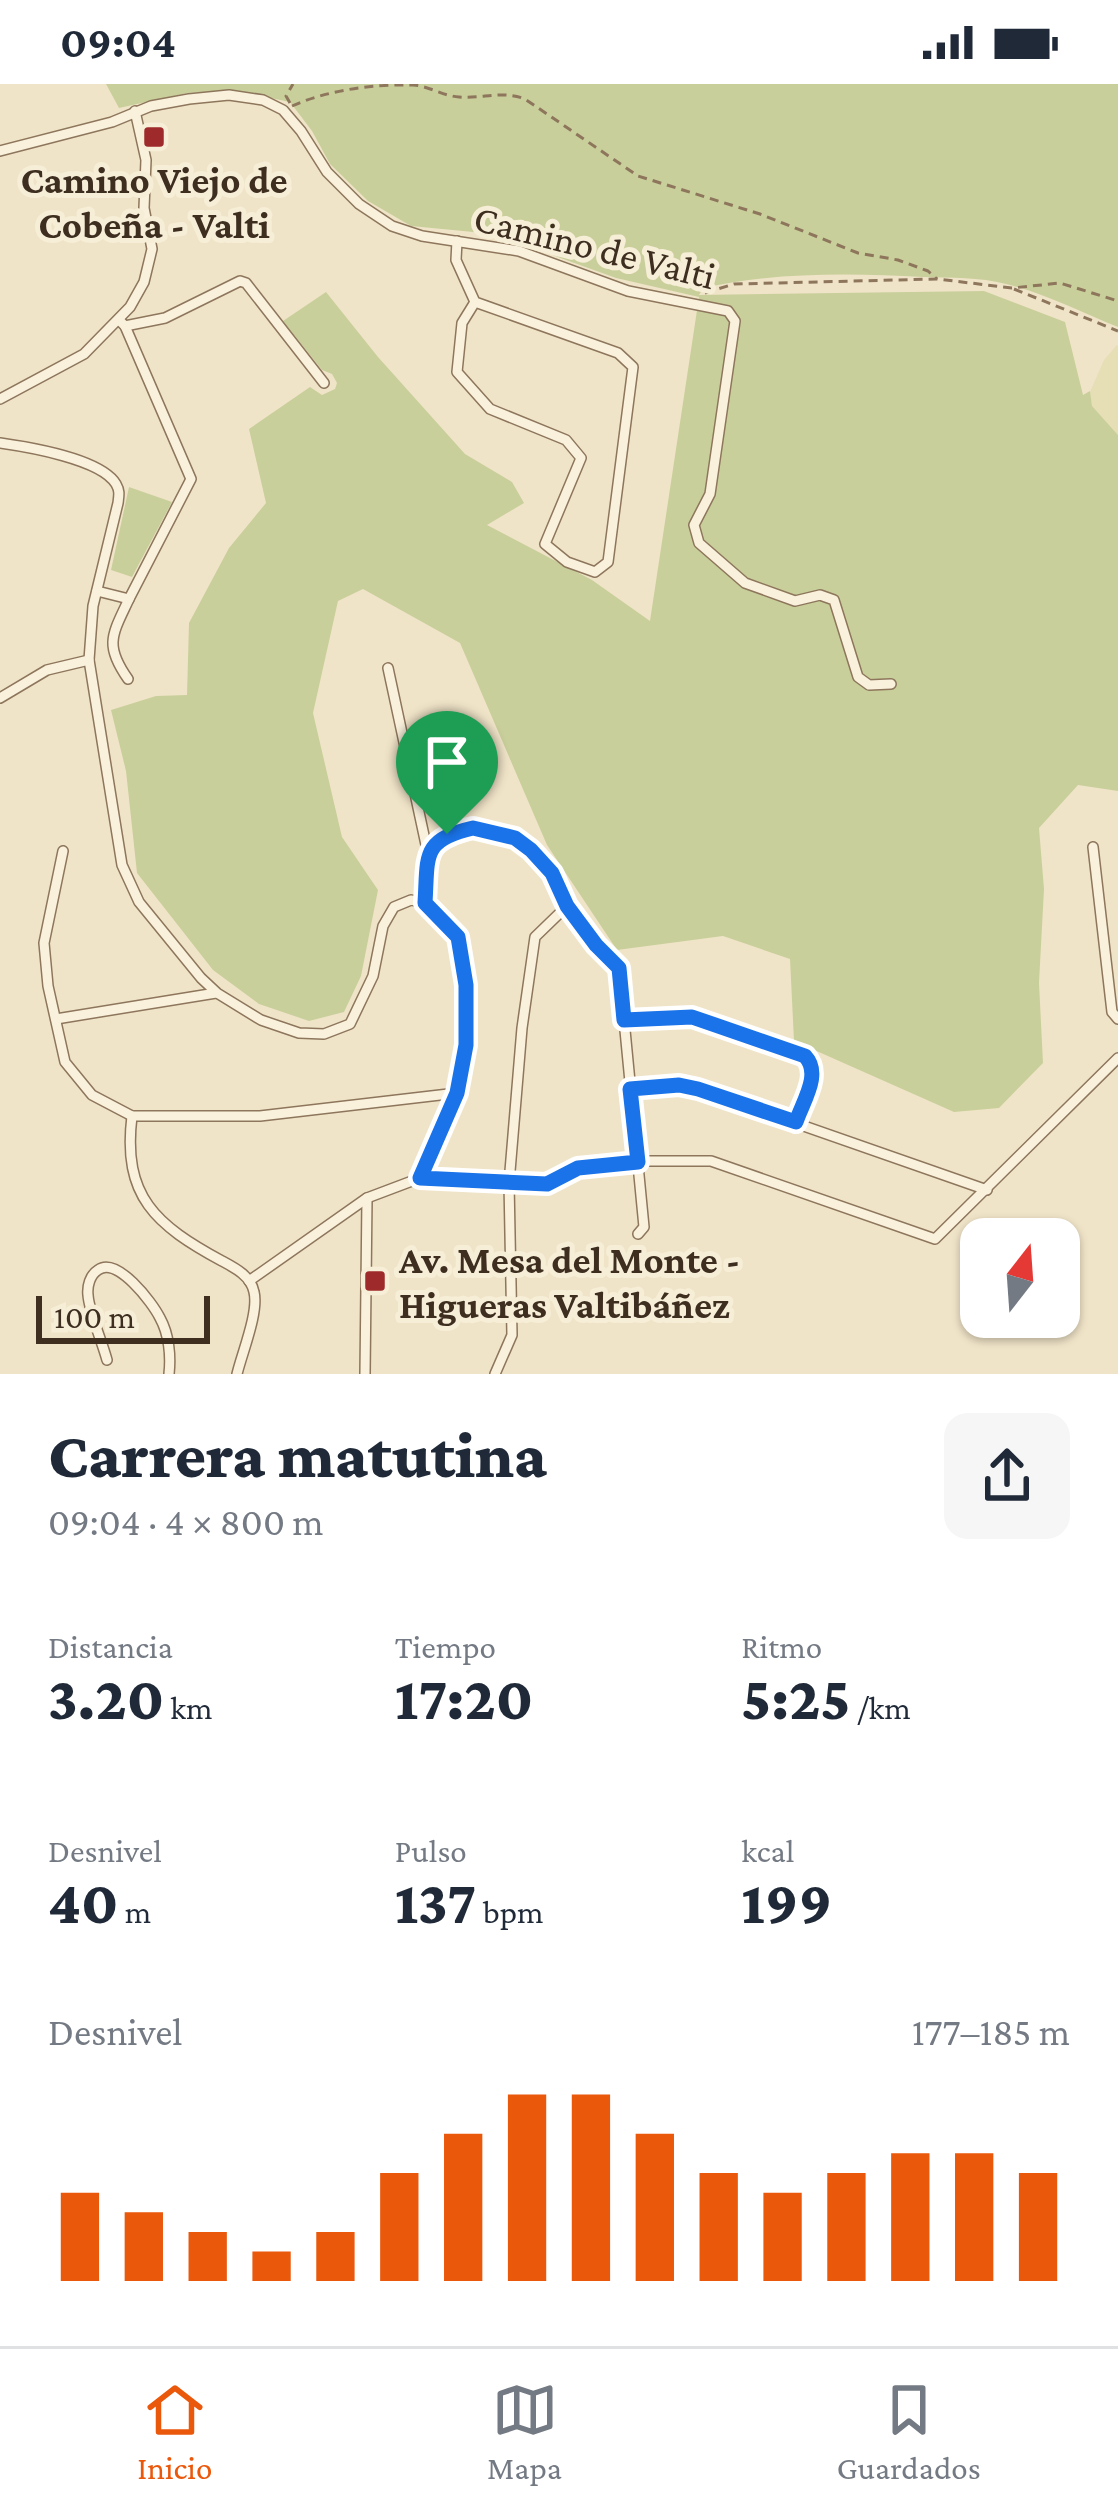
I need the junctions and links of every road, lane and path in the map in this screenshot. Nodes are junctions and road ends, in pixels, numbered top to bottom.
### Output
1 (293, 84) edge
2 (287, 108) junction
3 (135, 111) junction
4 (0, 151) edge
5 (457, 241) junction
6 (937, 279) junction
7 (1012, 289) junction
8 (1118, 301) edge
9 (475, 302) junction
10 (695, 302) junction
11 (122, 323) junction
12 (1118, 331) edge
13 (324, 383) dead end
14 (0, 399) edge
15 (0, 443) edge
16 (97, 591) junction
17 (129, 599) junction
18 (89, 660) junction
19 (388, 668) dead end
20 (0, 678) edge
21 (128, 679) dead end
22 (891, 684) dead end
23 (15, 689) junction
24 (0, 698) edge
25 (1093, 848) dead end
26 (63, 851) dead end
27 (428, 854) junction
28 (425, 903) junction
29 (567, 906) junction
30 (217, 993) junction
31 (56, 1019) junction
32 (1118, 1019) edge
33 (624, 1020) junction
34 (1118, 1058) edge
35 (630, 1089) junction
36 (457, 1093) junction
37 (132, 1116) junction
38 (796, 1122) junction
39 (638, 1162) junction
40 (420, 1178) junction
41 (509, 1183) junction
42 (988, 1190) junction
43 (367, 1198) junction
44 (638, 1234) dead end
45 (249, 1281) junction
46 (107, 1360) dead end
47 (170, 1374) edge
48 (237, 1374) edge
49 (364, 1374) edge
50 (495, 1374) edge

1 - 2 path
2 - 3 street
2 - 5 street, Camino de Valti
2 - 6 path
3 - 4 street
3 - 11 street
5 - 9 street
5 - 10 street, Camino de Valti
6 - 7 path
6 - 10 path
7 - 8 path
7 - 12 path
9 - 9 street
10 - 22 street, Camino de Valti
11 - 13 street
11 - 14 street
11 - 17 street
15 - 16 street
16 - 17 street
16 - 18 street
17 - 21 street
18 - 23 street
18 - 30 street
19 - 27 street
20 - 23 street
23 - 24 street
25 - 32 street
26 - 31 street
27 - 28 street
27 - 29 street
28 - 30 street
28 - 36 street
29 - 33 street
29 - 41 street
30 - 31 street
31 - 37 street
33 - 35 street
33 - 38 street
34 - 42 street
35 - 38 street
35 - 39 street
36 - 37 street
36 - 40 street
37 - 45 street
38 - 42 street
39 - 41 street
39 - 42 street
39 - 44 street
40 - 41 street
40 - 43 street
41 - 50 street
43 - 45 street
43 - 49 street
45 - 48 street
46 - 47 street

